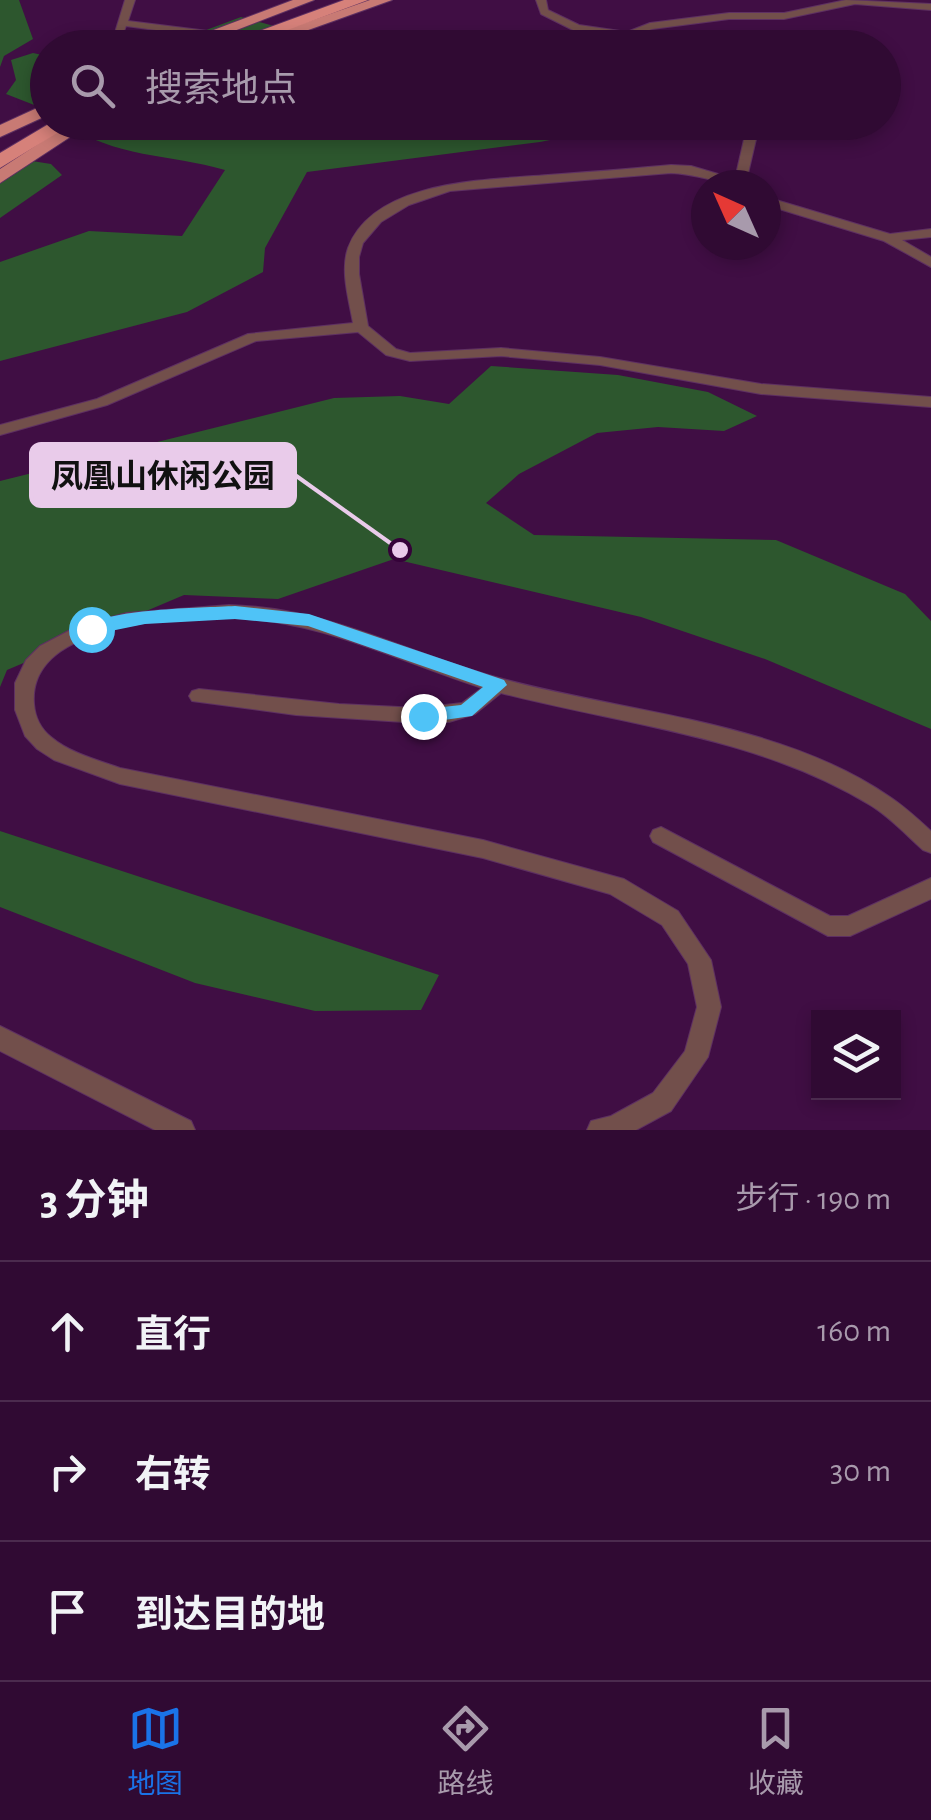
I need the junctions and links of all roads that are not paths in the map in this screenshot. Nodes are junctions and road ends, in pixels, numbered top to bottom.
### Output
1 (130, 0) edge
2 (307, 0) edge
3 (338, 0) edge
4 (360, 0) edge
5 (385, 0) edge
6 (540, 0) edge
7 (931, 7) edge
8 (122, 23) junction
9 (120, 30) edge
10 (152, 30) edge
11 (239, 30) edge
12 (248, 30) edge
13 (255, 30) edge
14 (295, 30) edge
15 (592, 30) edge
16 (640, 30) edge
17 (30, 117) edge
18 (30, 131) edge
19 (0, 132) edge
20 (36, 140) edge
21 (58, 140) edge
22 (750, 140) edge
23 (0, 148) edge
24 (0, 162) edge
25 (745, 170) edge
26 (691, 172) edge
27 (0, 177) edge
28 (781, 206) edge
29 (931, 233) edge
30 (888, 238) junction
31 (931, 263) edge
32 (361, 327) junction
33 (931, 402) edge
34 (0, 430) edge
35 (498, 685) junction
36 (199, 696) dead end
37 (662, 836) dead end
38 (931, 844) edge
39 (931, 888) edge
40 (0, 1038) edge
41 (182, 1130) edge
42 (600, 1130) edge

1 - 8 street
2 - 11 highway
3 - 12 highway
4 - 13 highway
5 - 14 highway
6 - 15 street
7 - 16 street
8 - 9 street
8 - 10 street
17 - 19 highway
18 - 23 highway
20 - 24 highway
21 - 27 highway
22 - 25 street
26 - 32 street
28 - 30 street
29 - 30 street
30 - 31 street
32 - 33 street
32 - 34 street
35 - 36 street
35 - 38 street
35 - 42 street
37 - 39 street
40 - 41 street

